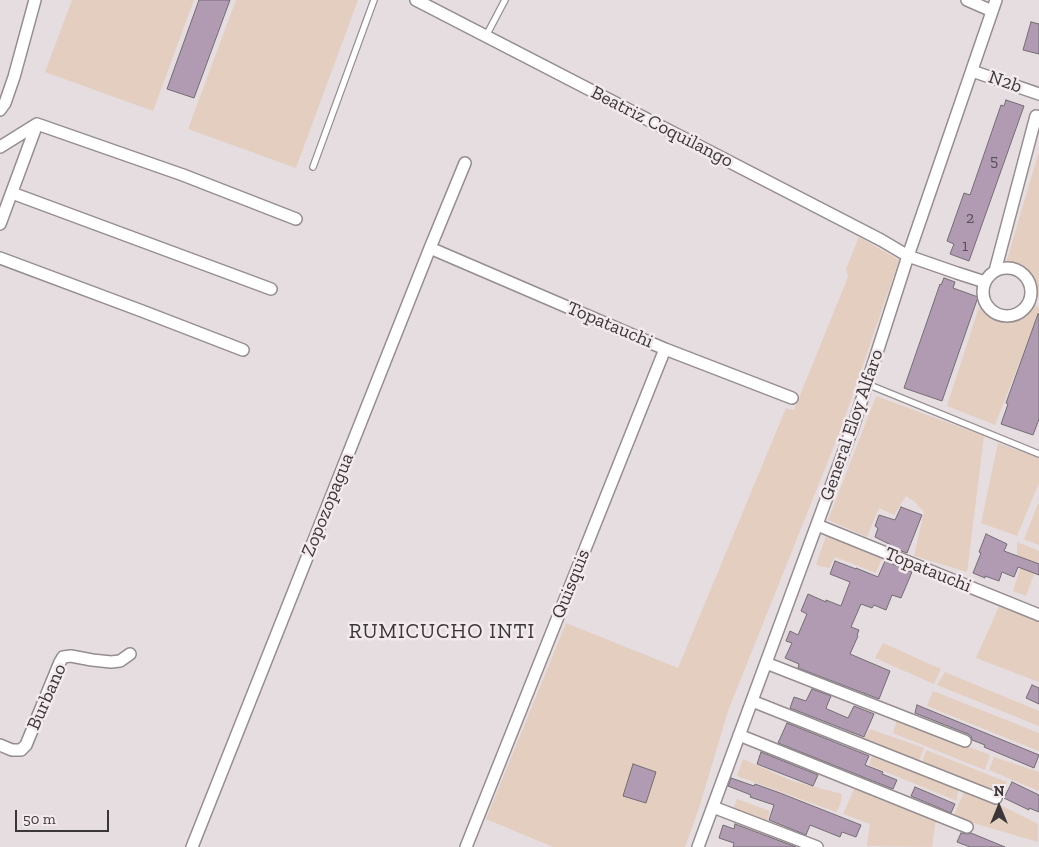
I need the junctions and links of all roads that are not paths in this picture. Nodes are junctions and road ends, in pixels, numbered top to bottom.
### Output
1 (35, 0) edge
2 (374, 0) edge
3 (416, 0) edge
4 (505, 0) edge
5 (967, 0) edge
6 (994, 6) edge
7 (486, 36) junction
8 (972, 71) junction
9 (1039, 94) edge
10 (0, 110) edge
11 (1036, 116) dead end
12 (37, 124) junction
13 (0, 147) edge
14 (465, 163) dead end
15 (313, 167) dead end
16 (12, 193) junction
17 (296, 219) dead end
18 (0, 224) edge
19 (430, 248) junction
20 (908, 256) junction
21 (0, 258) edge
22 (996, 271) junction
23 (985, 282) junction
24 (271, 289) dead end
25 (1034, 300) edge
26 (665, 349) junction
27 (243, 350) dead end
28 (867, 384) junction
29 (792, 398) dead end
30 (1039, 454) edge
31 (817, 525) junction
32 (1039, 615) edge
33 (130, 654) dead end
34 (766, 663) junction
35 (752, 701) junction
36 (739, 735) junction
37 (964, 741) dead end
38 (0, 745) edge
39 (996, 798) dead end
40 (713, 807) junction
41 (967, 828) dead end
42 (192, 847) edge
43 (466, 847) edge
44 (698, 847) edge
45 (817, 847) edge

1 - 10 street
2 - 15 lane
3 - 7 street, Beatriz Coquilango
4 - 7 lane
5 - 6 street
6 - 8 street, General Eloy Alfaro
7 - 20 street, Beatriz Coquilango
8 - 9 street, N2b
8 - 20 street, General Eloy Alfaro
11 - 22 street
12 - 13 street
12 - 16 street
12 - 17 street
14 - 19 street, Zopozopagua
16 - 18 street
16 - 24 street
19 - 26 street, Topatauchi
19 - 42 street, Zopozopagua
20 - 23 street, Beatriz Coquilango
20 - 28 street, General Eloy Alfaro
21 - 27 street
22 - 23 street
22 - 25 street
23 - 25 street
26 - 29 street, Topatauchi
26 - 43 street, Quisquis
28 - 30 lane
28 - 31 street, General Eloy Alfaro
31 - 32 street, Topatauchi
31 - 34 street, General Eloy Alfaro
33 - 38 street, Burbano
34 - 35 street, General Eloy Alfaro
34 - 37 street
35 - 36 street, General Eloy Alfaro
35 - 39 street
36 - 40 street, General Eloy Alfaro
36 - 41 street
40 - 44 street, General Eloy Alfaro
40 - 45 street

